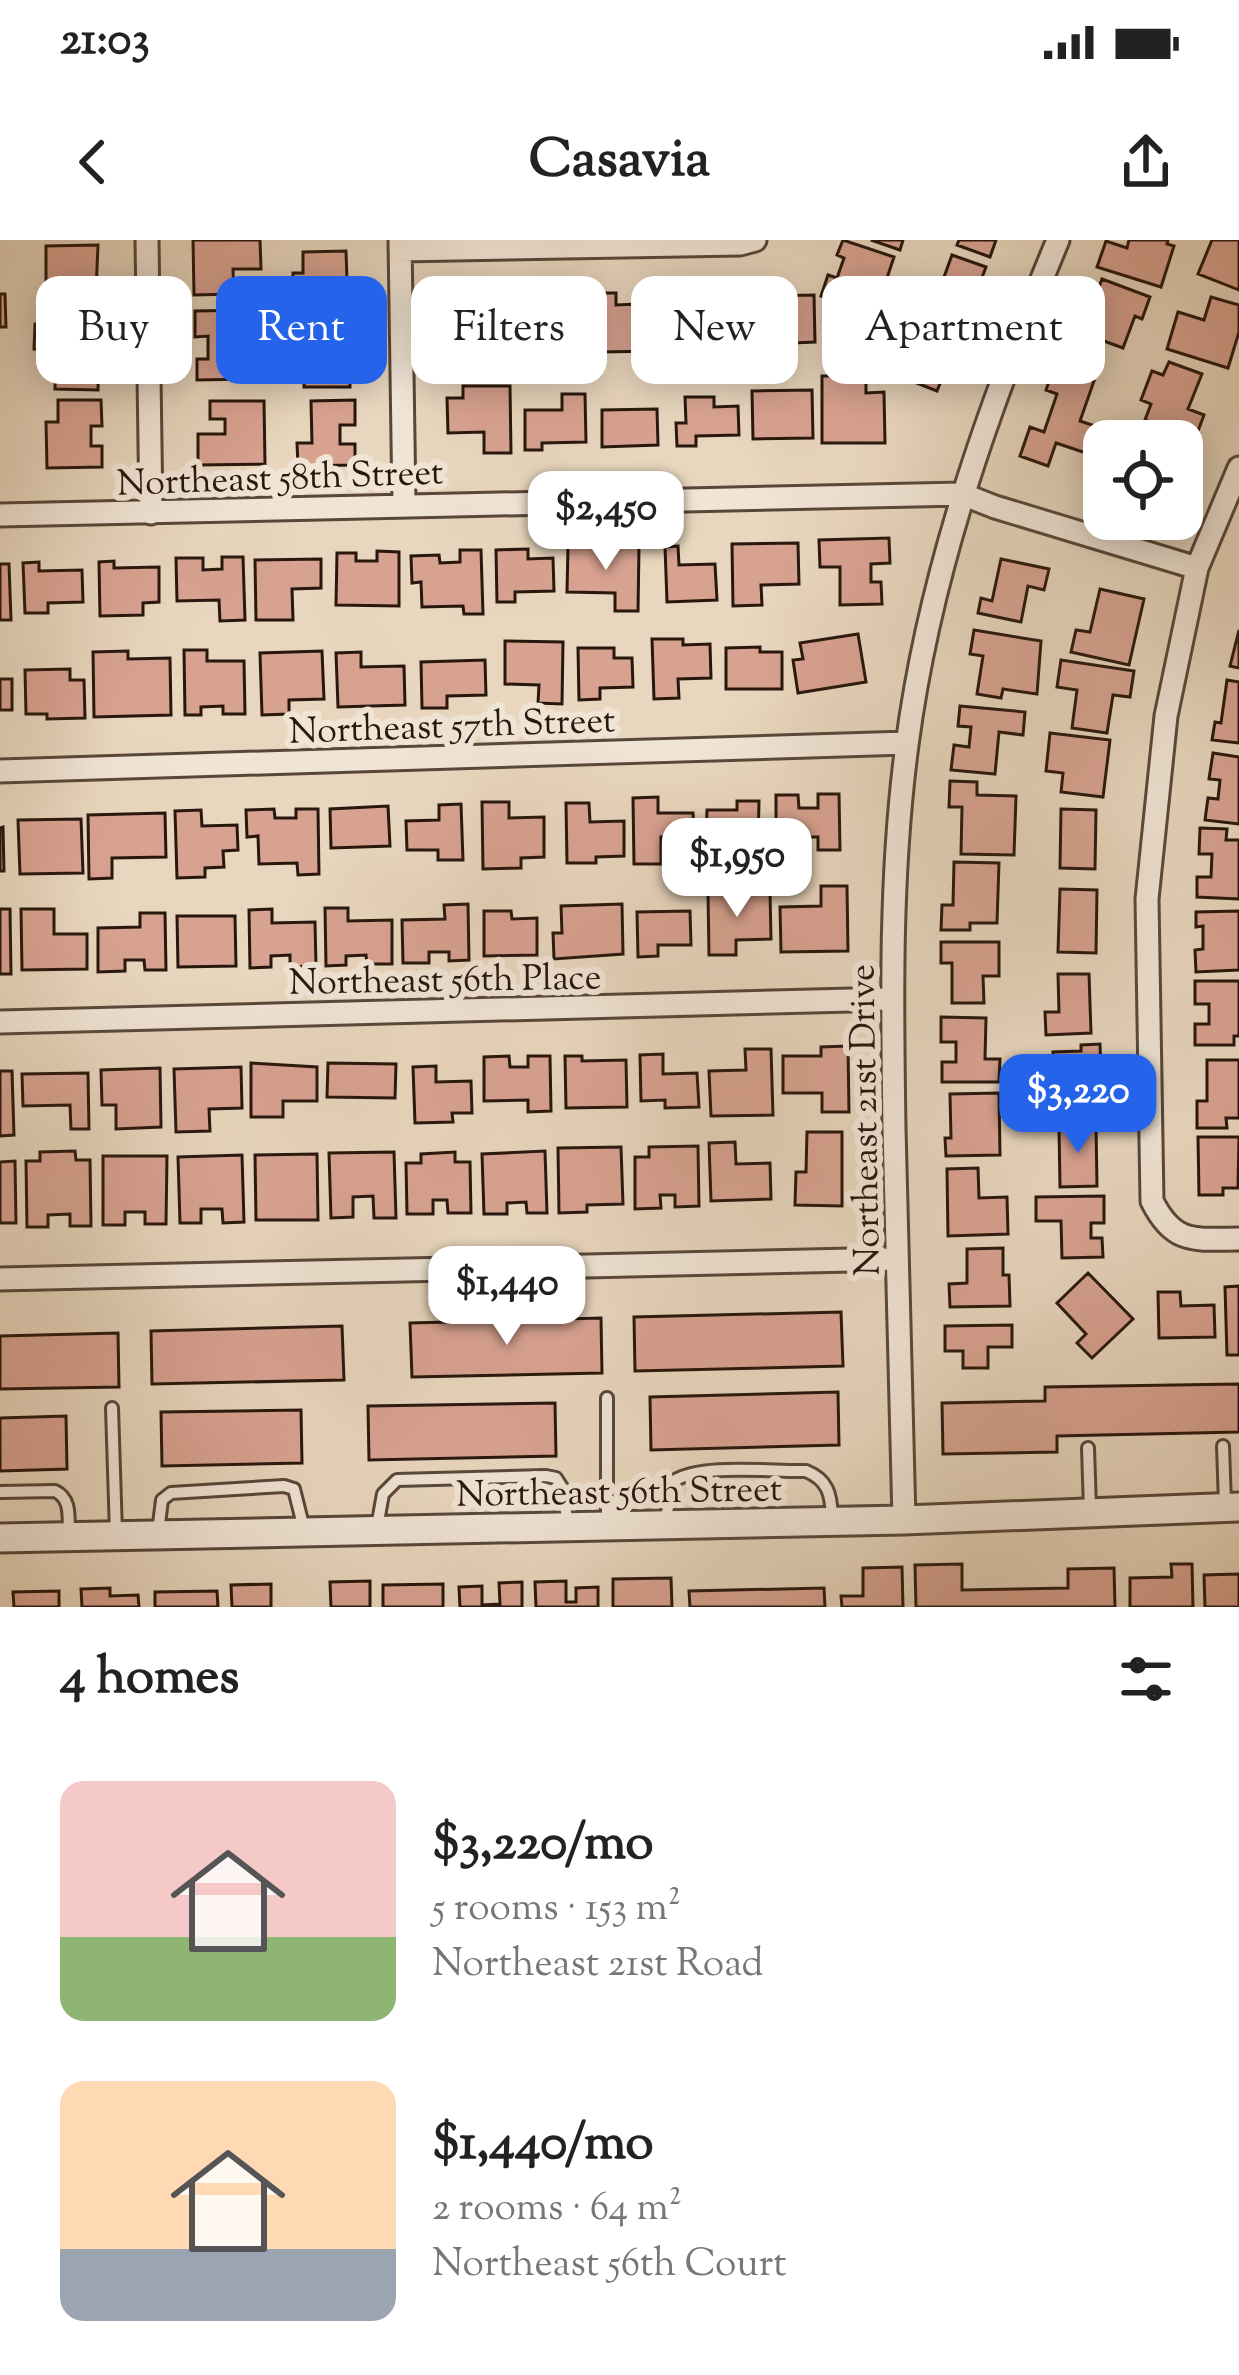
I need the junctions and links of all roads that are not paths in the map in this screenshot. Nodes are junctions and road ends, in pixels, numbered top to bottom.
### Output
1 (147, 240) edge
2 (755, 240) edge
3 (1058, 240) edge
4 (400, 245) edge
5 (1239, 468) edge
6 (962, 494) junction
7 (404, 505) junction
8 (152, 513) junction
9 (0, 515) edge
10 (1197, 568) junction
11 (907, 743) junction
12 (0, 771) edge
13 (892, 999) junction
14 (0, 1022) edge
15 (1239, 1239) edge
16 (897, 1258) junction
17 (0, 1280) edge
18 (607, 1398) dead end
19 (112, 1408) dead end
20 (1223, 1446) dead end
21 (1088, 1448) dead end
22 (0, 1492) edge
23 (1232, 1508) edge
24 (1090, 1513) junction
25 (904, 1520) junction
26 (832, 1521) junction
27 (664, 1525) junction
28 (607, 1526) junction
29 (568, 1527) junction
30 (377, 1531) junction
31 (304, 1532) junction
32 (158, 1535) junction
33 (116, 1536) junction
34 (70, 1537) junction
35 (0, 1538) edge

1 - 8 street
2 - 4 street
3 - 6 street, Northeast 21st Drive
4 - 7 street
5 - 10 street
6 - 7 street, Northeast 58th Street
6 - 10 street, Northeast 58th Street
6 - 11 street, Northeast 21st Drive
7 - 8 street, Northeast 58th Street
8 - 9 street, Northeast 58th Street
10 - 15 street
11 - 12 street, Northeast 57th Street
11 - 13 street, Northeast 21st Drive
13 - 14 street, Northeast 56th Place
13 - 16 street, Northeast 21st Drive
16 - 17 street
16 - 25 street, Northeast 21st Drive
18 - 28 lane
19 - 33 lane
20 - 23 lane
21 - 24 lane
22 - 34 lane
23 - 24 street, Northeast 56th Street
24 - 25 street, Northeast 56th Street
25 - 26 street, Northeast 56th Street
26 - 27 street, Northeast 56th Street
26 - 27 lane
27 - 28 street, Northeast 56th Street
28 - 29 street, Northeast 56th Street
29 - 30 street, Northeast 56th Street
29 - 30 lane
30 - 31 street, Northeast 56th Street
31 - 32 street, Northeast 56th Street
31 - 32 lane
32 - 33 street, Northeast 56th Street
33 - 34 street, Northeast 56th Street
34 - 35 street, Northeast 56th Street

